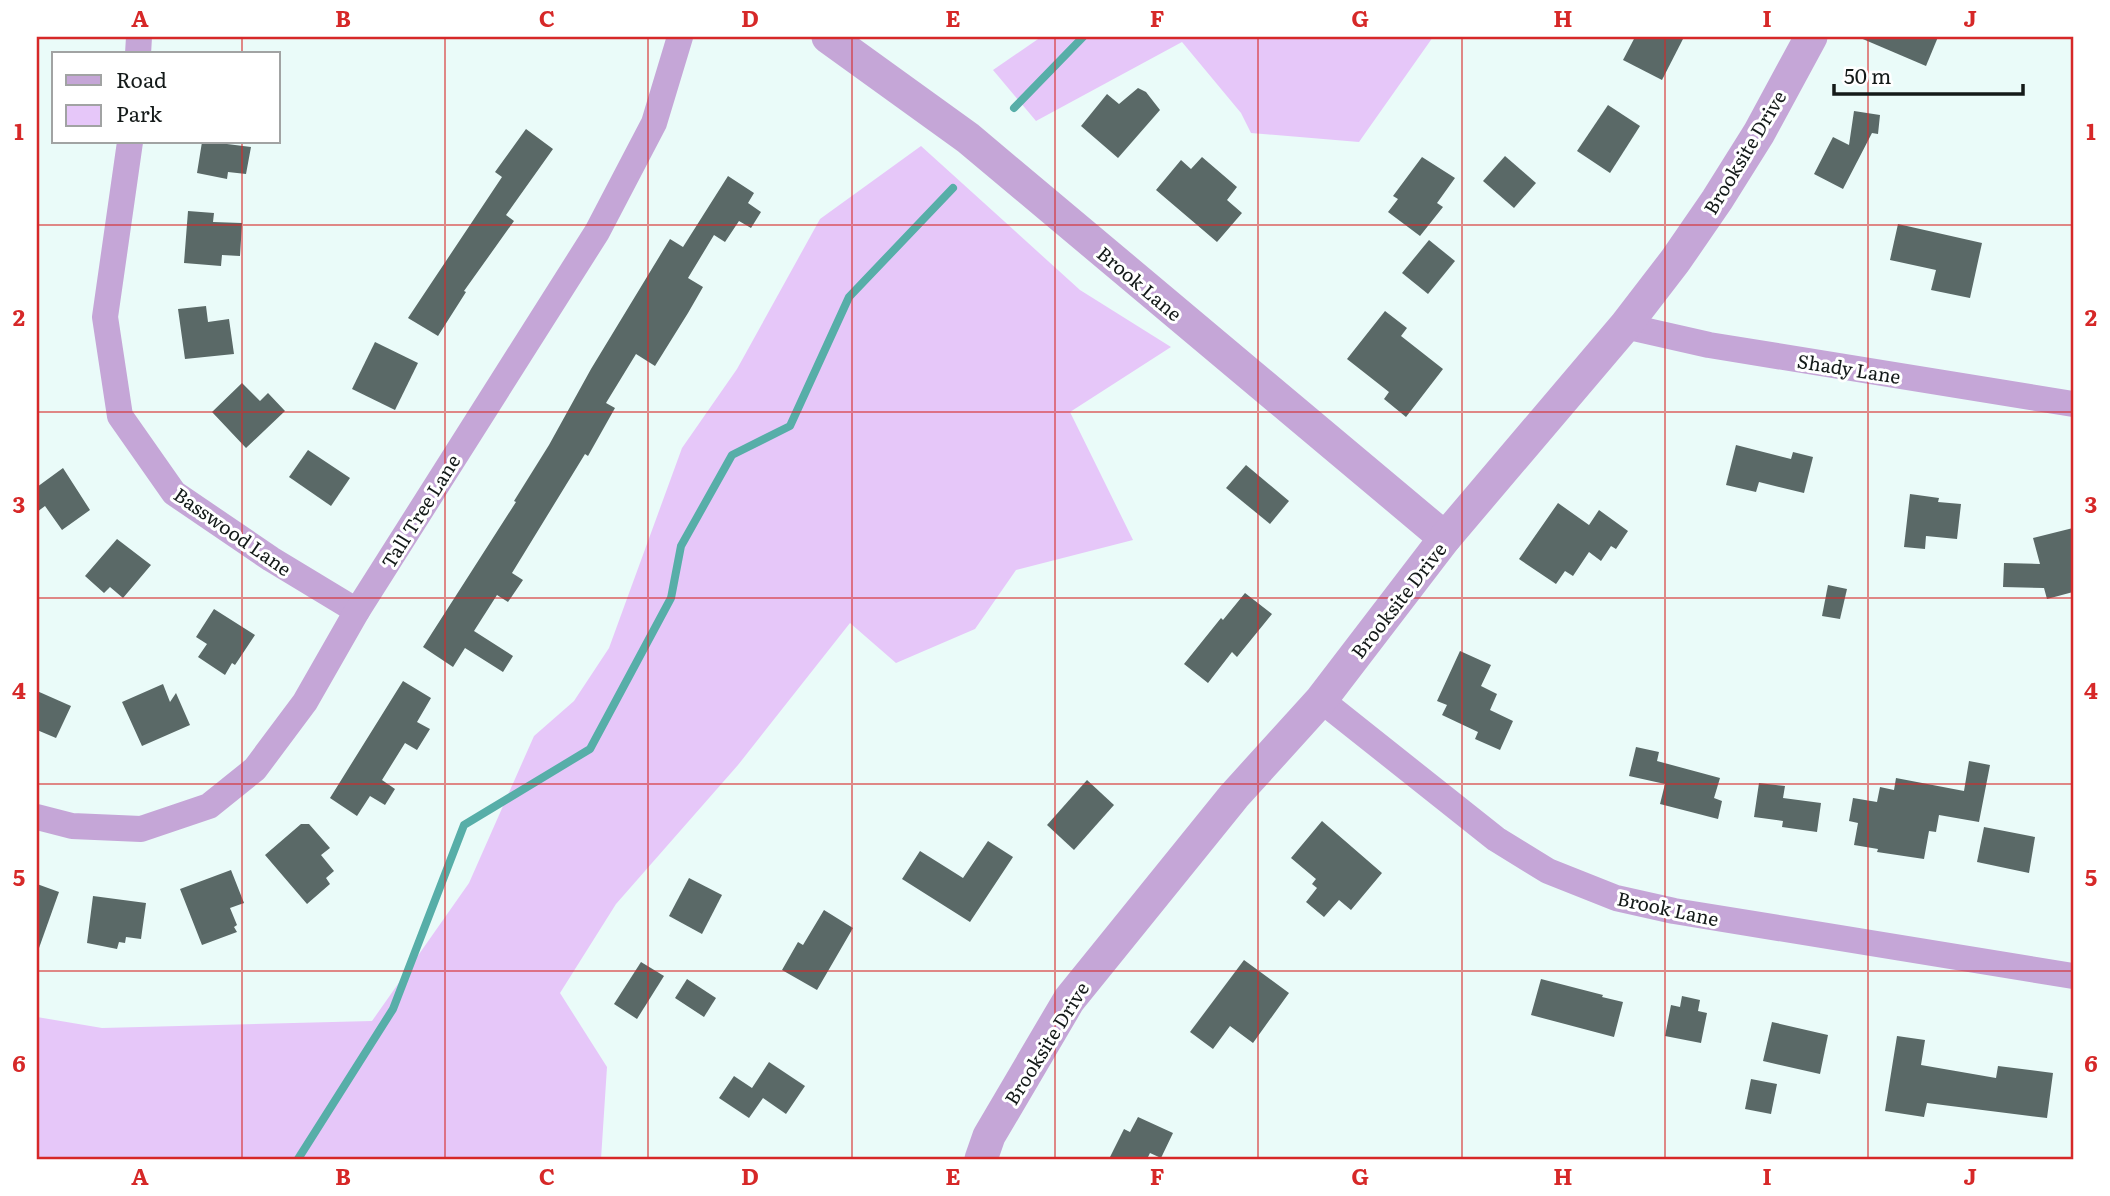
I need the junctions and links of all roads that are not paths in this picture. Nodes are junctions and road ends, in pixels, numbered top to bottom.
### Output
1 (680, 37) edge
2 (828, 37) edge
3 (1811, 37) edge
4 (130, 144) edge
5 (1625, 326) junction
6 (2073, 404) edge
7 (1445, 538) junction
8 (357, 611) junction
9 (1321, 700) junction
10 (37, 817) edge
11 (2073, 976) edge
12 (981, 1159) edge

1 - 8 street, Tall Tree Lane
2 - 7 street, Brook Lane
3 - 5 street, Brooksite Drive
4 - 8 street, Basswood Lane
5 - 6 street, Shady Lane
5 - 7 street, Brooksite Drive
7 - 9 street, Brooksite Drive
8 - 10 street, Tall Tree Lane
9 - 11 street, Brook Lane
9 - 12 street, Brooksite Drive

